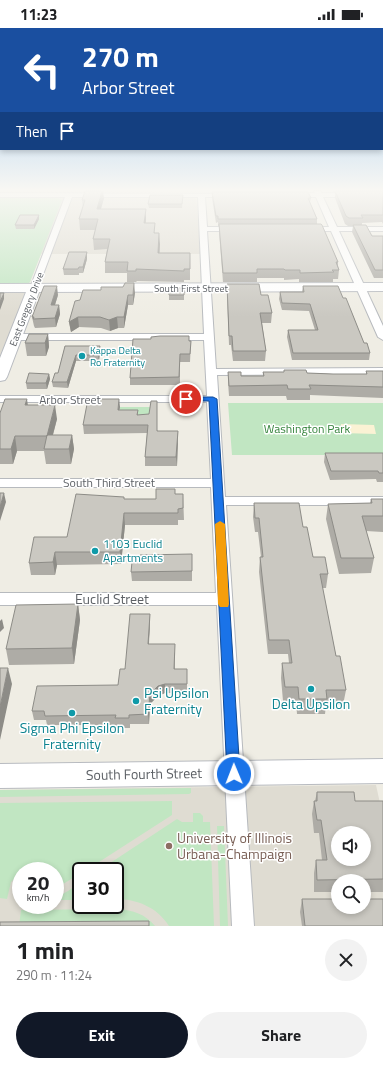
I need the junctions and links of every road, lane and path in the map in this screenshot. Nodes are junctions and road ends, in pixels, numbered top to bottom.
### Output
1 (55, 233) edge
2 (203, 233) edge
3 (336, 233) edge
4 (360, 287) junction
5 (383, 287) edge
6 (0, 288) edge
7 (34, 288) junction
8 (207, 288) junction
9 (15, 337) junction
10 (209, 337) junction
11 (383, 337) edge
12 (383, 371) edge
13 (211, 372) junction
14 (0, 377) edge
15 (213, 399) junction
16 (0, 400) edge
17 (0, 483) edge
18 (218, 483) junction
19 (219, 501) junction
20 (383, 501) edge
21 (0, 599) edge
22 (224, 599) junction
23 (383, 771) edge
24 (234, 774) junction
25 (0, 776) edge
26 (243, 926) edge

1 - 7 street, East Gregory Drive
2 - 8 street
3 - 4 street
4 - 5 street, South First Street
4 - 8 street, South First Street
4 - 11 street
6 - 7 street, South First Street
7 - 8 street, South First Street
7 - 9 street, East Gregory Drive
8 - 10 street
9 - 10 street
9 - 14 street, East Gregory Drive
10 - 13 street
12 - 13 street
13 - 15 street
15 - 16 street, Arbor Street
15 - 18 street
17 - 18 street, South Third Street
18 - 19 street
19 - 20 street
19 - 22 street
21 - 22 street, Euclid Street
22 - 24 street
23 - 24 street, South Fourth Street
24 - 25 street, South Fourth Street
24 - 26 street

